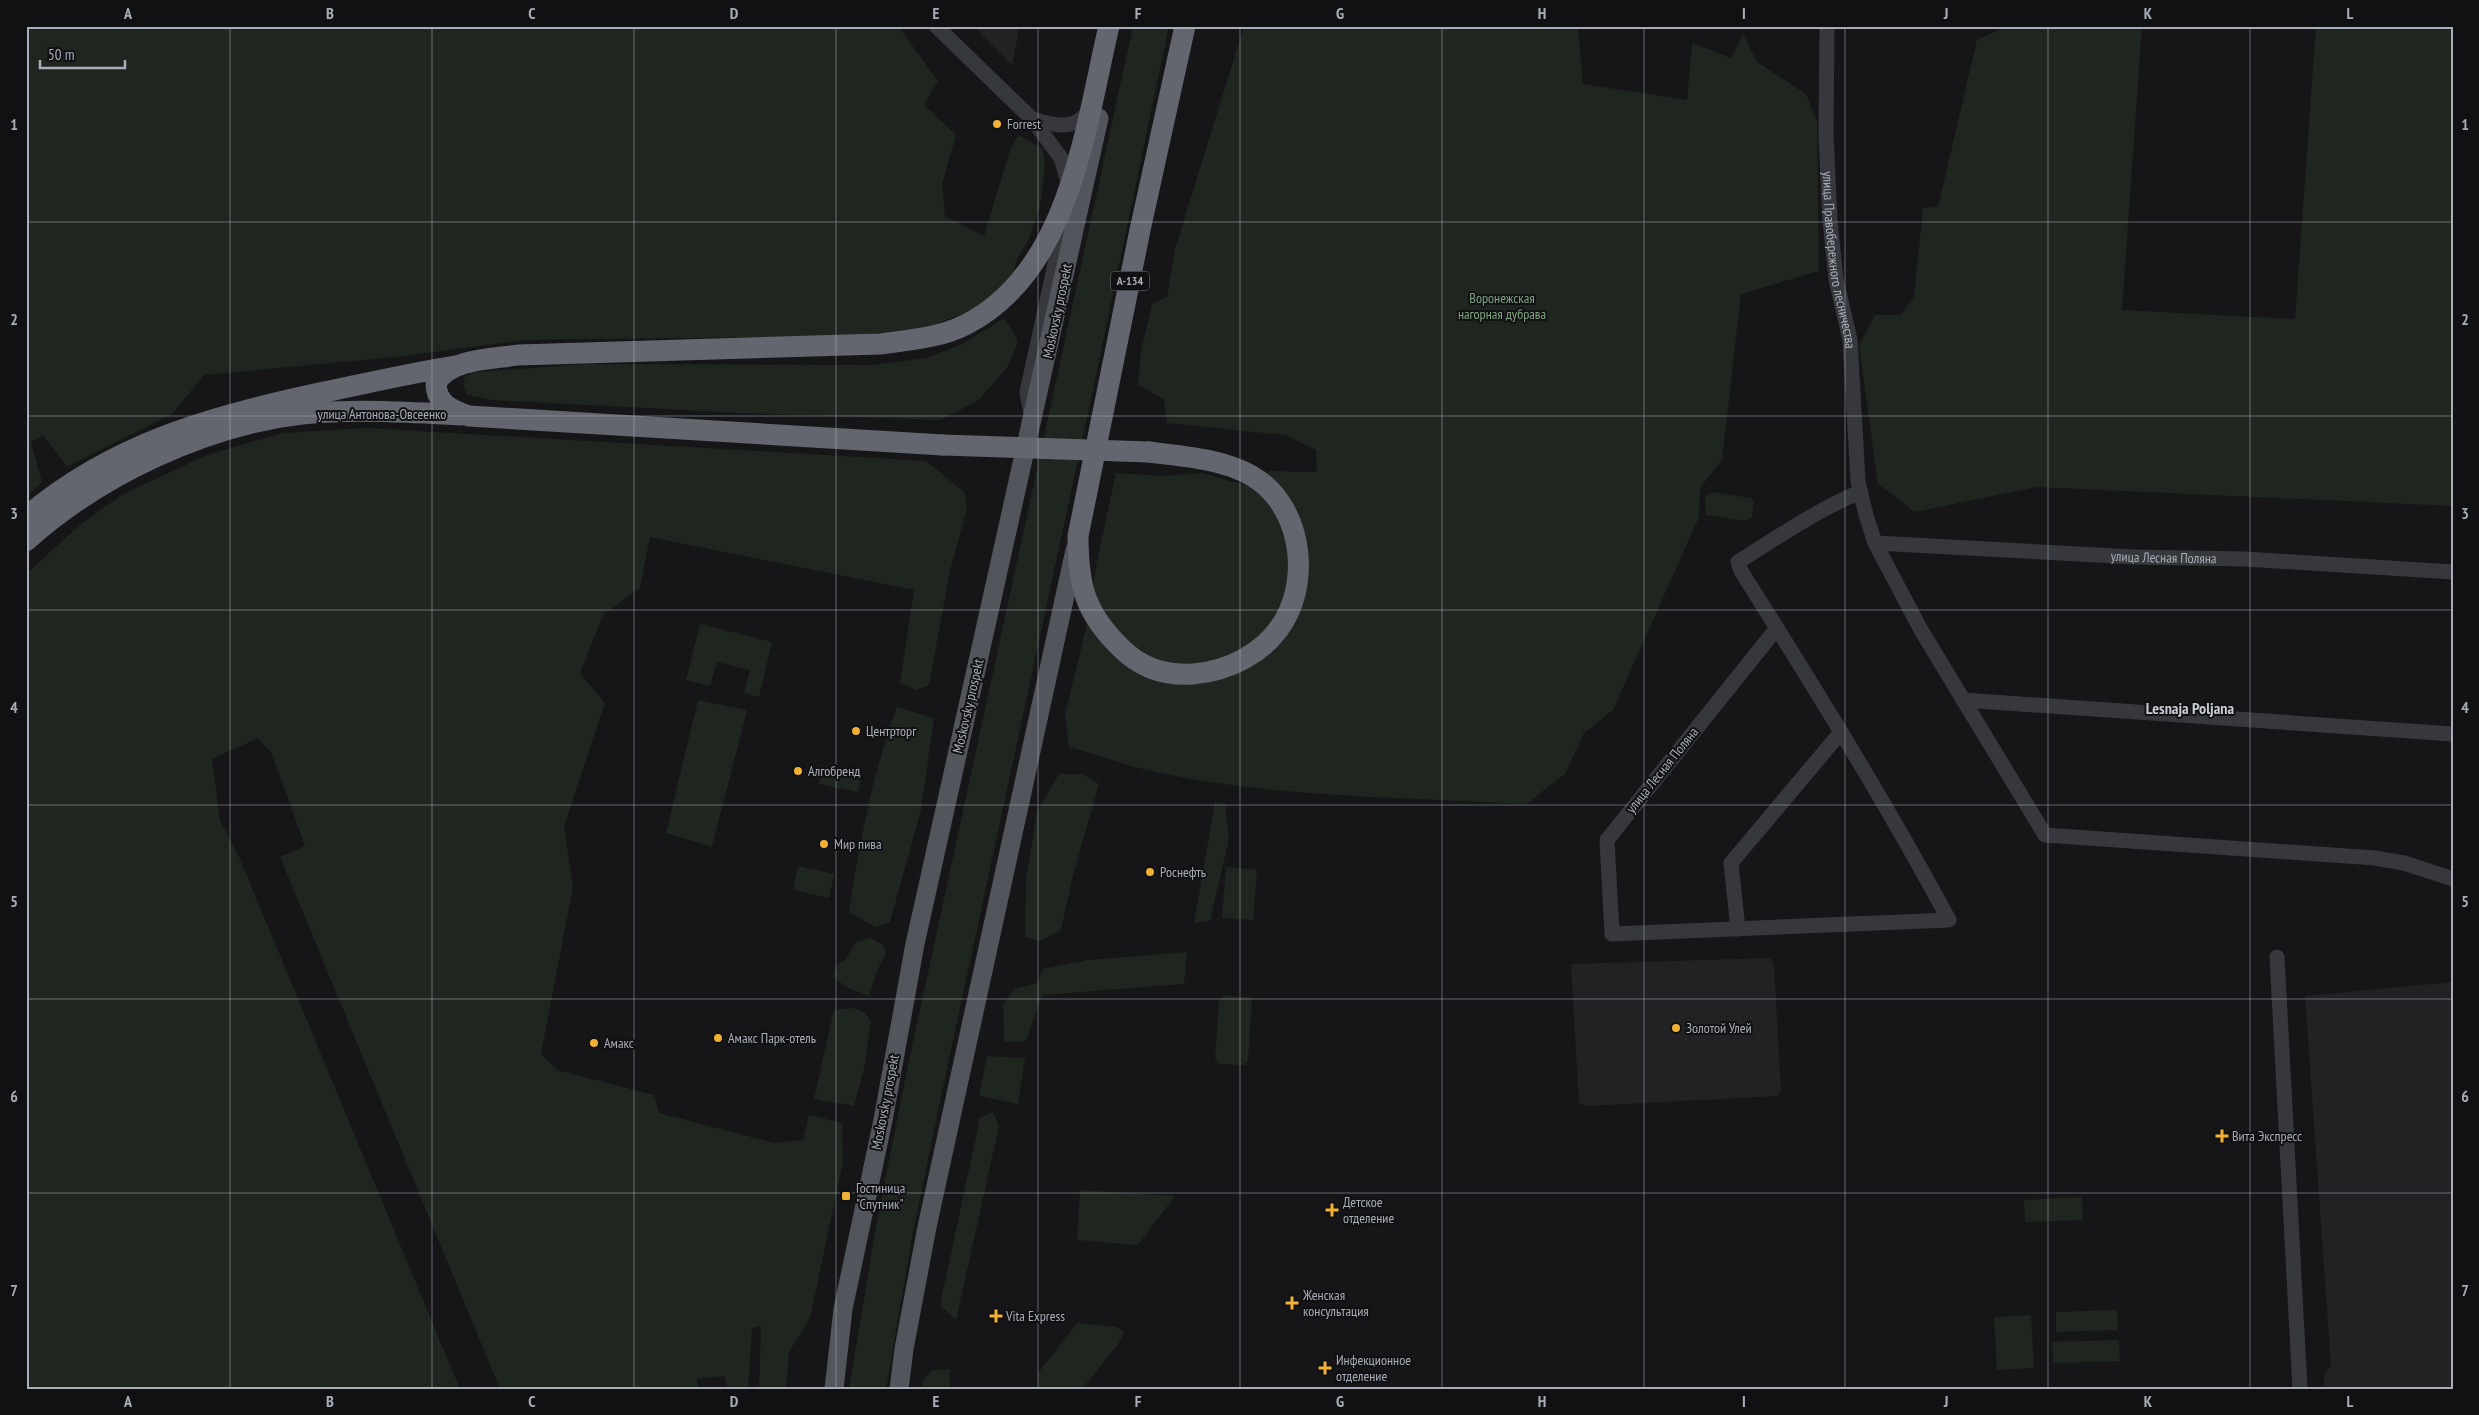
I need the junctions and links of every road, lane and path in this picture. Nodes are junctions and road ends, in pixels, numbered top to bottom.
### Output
1 (936, 26) edge
2 (1109, 26) edge
3 (1119, 26) edge
4 (1185, 26) edge
5 (1827, 26) edge
6 (1089, 111) junction
7 (1032, 118) junction
8 (1070, 190) junction
9 (462, 364) junction
10 (469, 416) junction
11 (1032, 422) junction
12 (1860, 492) junction
13 (26, 517) edge
14 (1078, 536) junction
15 (26, 541) edge
16 (1875, 543) junction
17 (2453, 572) edge
18 (1777, 628) junction
19 (1963, 700) junction
20 (1841, 732) junction
21 (2453, 734) edge
22 (2453, 879) edge
23 (1738, 929) junction
24 (2277, 957) dead end
25 (834, 1389) edge
26 (899, 1389) edge
27 (2300, 1389) edge

1 - 7 street
2 - 6 highway, улица Антонова-Овсеенко
3 - 11 main road, Moskovsky prospekt
4 - 14 highway, А-134
5 - 12 street, улица Правобережного лесничества
6 - 7 street
6 - 8 highway, улица Антонова-Овсеенко
7 - 8 street
8 - 9 highway, улица Антонова-Овсеенко
8 - 11 street
9 - 10 highway
9 - 13 highway, улица Антонова-Овсеенко
10 - 14 highway, улица Антонова-Овсеенко, bridge
10 - 15 highway, улица Антонова-Овсеенко
11 - 25 main road, Moskovsky prospekt
12 - 16 street
12 - 18 street
14 - 26 main road
16 - 17 street, улица Лесная Поляна
16 - 19 street
18 - 20 street
18 - 23 street, улица Лесная Поляна
19 - 21 street
19 - 22 street
20 - 23 street
20 - 23 street
24 - 27 street

